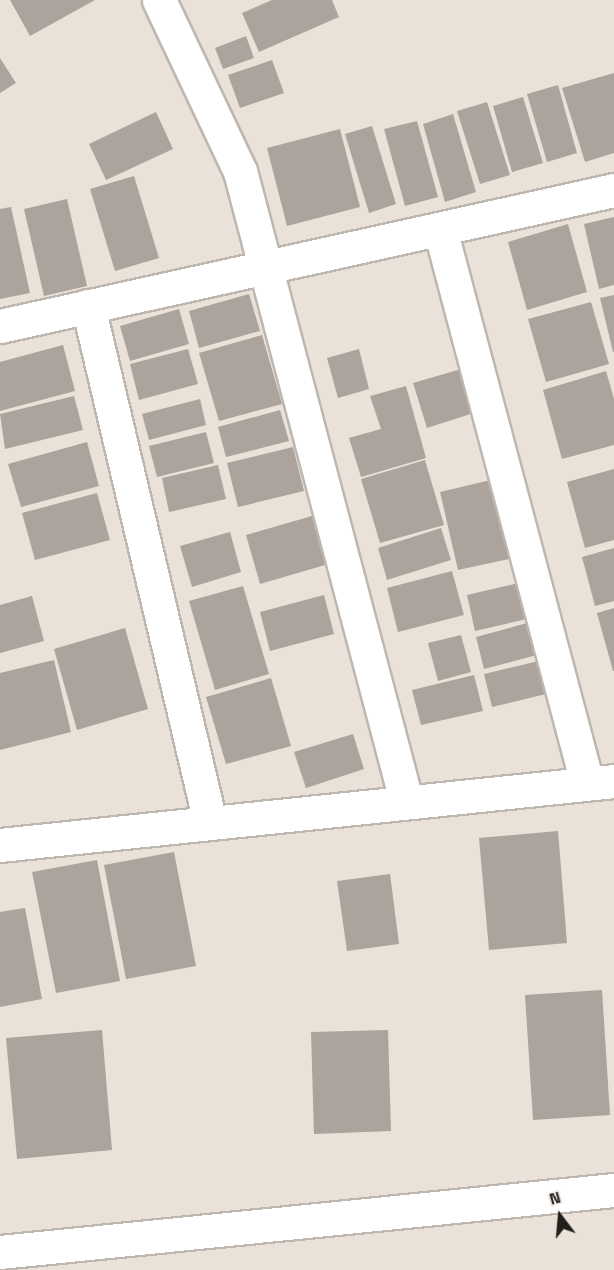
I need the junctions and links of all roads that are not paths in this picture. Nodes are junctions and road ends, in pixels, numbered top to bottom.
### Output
1 (159, 0) edge
2 (614, 190) edge
3 (440, 229) junction
4 (265, 267) junction
5 (88, 306) junction
6 (0, 326) edge
7 (600, 782) edge
8 (406, 800) junction
9 (210, 822) junction
10 (0, 845) edge
11 (614, 1190) edge
12 (0, 1252) edge

1 - 4 street
2 - 3 street
3 - 4 street
3 - 7 street
4 - 5 street
4 - 8 street
5 - 6 street
5 - 9 street
7 - 8 street
8 - 9 street
9 - 10 street
11 - 12 street

